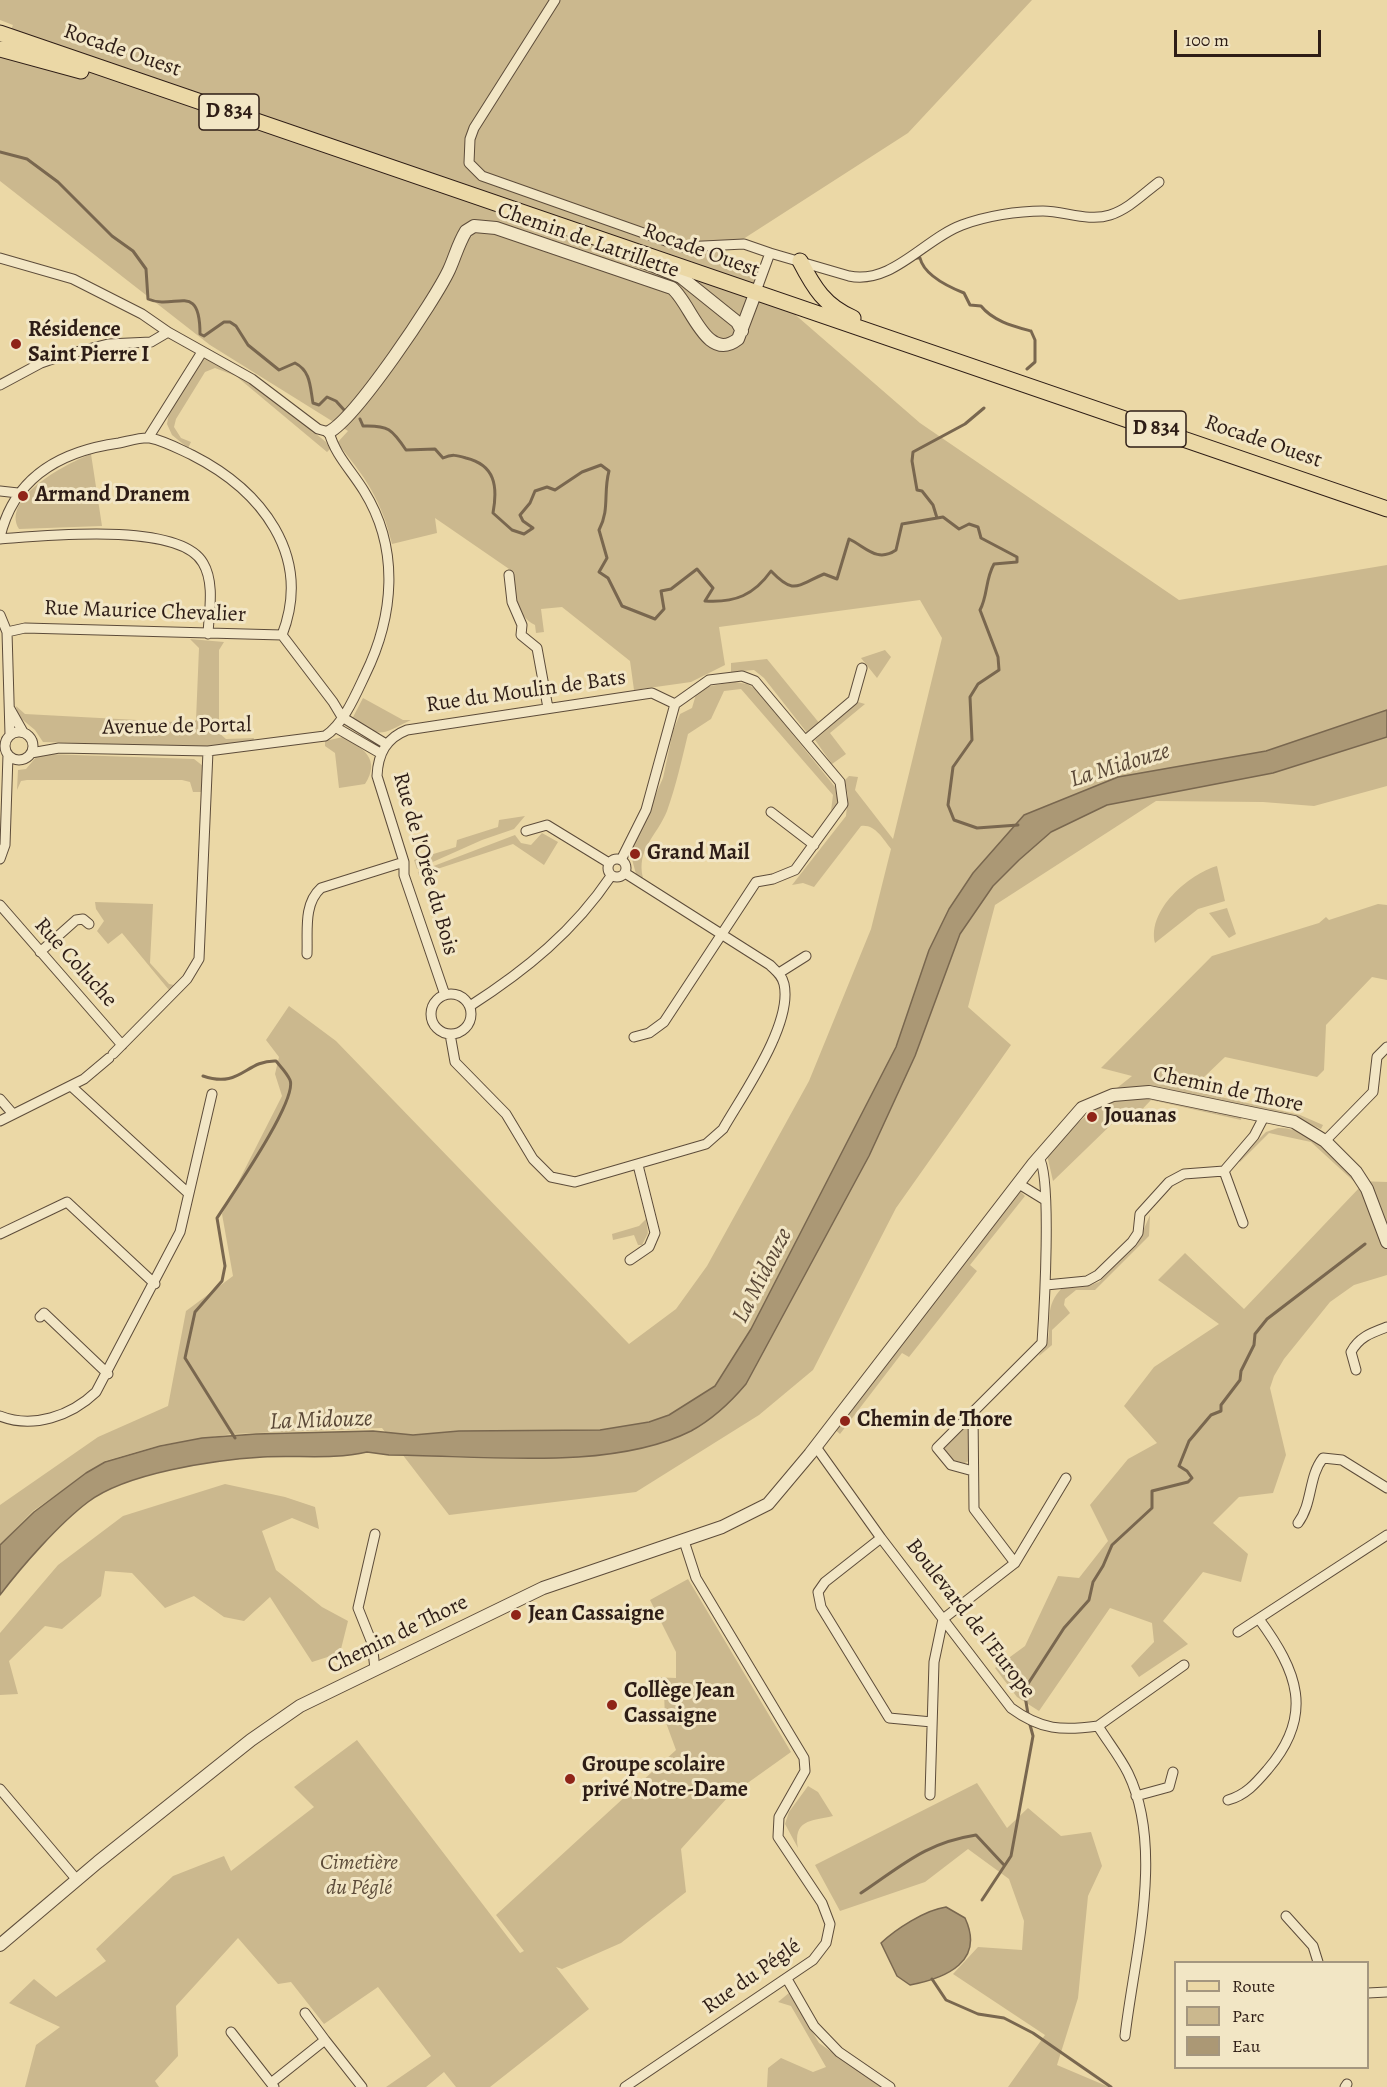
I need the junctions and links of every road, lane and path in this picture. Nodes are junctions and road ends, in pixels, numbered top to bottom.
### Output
1 (555, 0) edge
2 (0, 33) edge
3 (0, 49) edge
4 (1159, 182) dead end
5 (458, 190) junction
6 (597, 238) junction
7 (770, 253) junction
8 (0, 258) edge
9 (800, 261) junction
10 (755, 294) junction
11 (742, 331) junction
12 (168, 332) junction
13 (924, 351) junction
14 (202, 352) junction
15 (0, 384) edge
16 (329, 432) junction
17 (148, 438) junction
18 (0, 491) edge
19 (18, 493) junction
20 (1387, 509) edge
21 (0, 538) edge
22 (509, 575) dead end
23 (0, 615) edge
24 (7, 632) junction
25 (208, 634) junction
26 (282, 635) junction
27 (862, 668) dead end
28 (675, 704) junction
29 (9, 706) junction
30 (548, 708) junction
31 (342, 717) junction
32 (335, 727) junction
33 (23, 732) junction
34 (6, 736) edge
35 (807, 740) junction
36 (33, 741) junction
37 (386, 744) junction
38 (58, 748) junction
39 (208, 751) junction
40 (5, 753) edge
41 (31, 753) junction
42 (380, 753) junction
43 (23, 760) junction
44 (7, 787) junction
45 (771, 812) dead end
46 (526, 831) dead end
47 (3, 844) edge
48 (814, 845) junction
49 (0, 859) edge
50 (621, 860) junction
51 (404, 862) junction
52 (609, 863) junction
53 (625, 873) junction
54 (611, 876) junction
55 (0, 905) edge
56 (89, 924) dead end
57 (722, 934) junction
58 (40, 952) junction
59 (308, 954) dead end
60 (806, 956) dead end
61 (779, 974) junction
62 (445, 995) junction
63 (470, 1006) junction
64 (450, 1034) junction
65 (634, 1037) dead end
66 (122, 1045) junction
67 (1387, 1047) edge
68 (71, 1086) junction
69 (212, 1094) dead end
70 (0, 1099) edge
71 (13, 1114) junction
72 (1265, 1115) junction
73 (0, 1121) edge
74 (1325, 1141) junction
75 (1039, 1158) junction
76 (639, 1165) junction
77 (1224, 1171) junction
78 (1019, 1185) junction
79 (188, 1193) junction
80 (1045, 1200) junction
81 (1243, 1223) dead end
82 (0, 1234) edge
83 (1387, 1242) edge
84 (630, 1260) dead end
85 (155, 1284) junction
86 (1046, 1285) junction
87 (40, 1317) dead end
88 (1387, 1327) edge
89 (1356, 1370) dead end
90 (108, 1374) junction
91 (973, 1412) junction
92 (0, 1416) edge
93 (816, 1447) junction
94 (973, 1471) junction
95 (1066, 1478) dead end
96 (1387, 1488) edge
97 (1298, 1523) dead end
98 (375, 1534) dead end
99 (1387, 1535) edge
100 (881, 1538) junction
101 (684, 1541) junction
102 (1015, 1563) junction
103 (943, 1619) junction
104 (1259, 1619) junction
105 (1238, 1632) dead end
106 (1184, 1665) dead end
107 (375, 1669) junction
108 (932, 1722) junction
109 (1098, 1726) junction
110 (1173, 1772) dead end
111 (0, 1789) edge
112 (930, 1795) dead end
113 (1136, 1796) junction
114 (1228, 1800) dead end
115 (76, 1880) junction
116 (1286, 1916) dead end
117 (0, 1946) edge
118 (1318, 1961) edge
119 (787, 1979) junction
120 (1387, 1992) edge
121 (1369, 1993) edge
122 (305, 2013) dead end
123 (231, 2032) dead end
124 (1125, 2036) dead end
125 (326, 2040) junction
126 (272, 2085) edge
127 (362, 2087) edge
128 (625, 2087) edge
129 (890, 2087) edge

1 - 7 street
2 - 5 main road, Rocade Ouest / D 834
3 - 5 main road
4 - 9 street
5 - 6 main road, Rocade Ouest / D 834
6 - 10 main road, Rocade Ouest / D 834
6 - 11 street
7 - 9 street
7 - 10 street
8 - 12 street
9 - 13 main road
10 - 11 street
10 - 13 main road, Rocade Ouest / D 834
11 - 16 street, Chemin de Latrillette
12 - 14 street
12 - 15 street
13 - 20 main road, Rocade Ouest / D 834
14 - 16 street
14 - 17 street
16 - 31 street, Avenue de Portal
17 - 19 street
17 - 26 street
18 - 19 street
19 - 21 street
21 - 25 street
22 - 30 street
23 - 24 street
24 - 25 street, Rue Maurice Chevalier
24 - 29 street
25 - 26 street, Rue Maurice Chevalier
26 - 31 street
27 - 35 street
28 - 30 street, Rue du Moulin de Bats
28 - 35 street
28 - 50 street
29 - 33 street
29 - 34 street
30 - 37 street, Rue du Moulin de Bats
31 - 32 street, Avenue de Portal
31 - 37 street
32 - 39 street, Avenue de Portal
32 - 42 street
33 - 34 street
33 - 36 street
34 - 40 street
35 - 48 street
36 - 38 street, Avenue de Portal
36 - 41 street
37 - 42 street, Rue de l'Orée du Bois
38 - 39 street, Avenue de Portal
38 - 41 street, Avenue de Portal
39 - 66 street
40 - 43 street
40 - 44 street
41 - 43 street
42 - 51 street, Rue de l'Orée du Bois
43 - 44 street
44 - 47 street
45 - 48 street
46 - 52 street
47 - 49 street
48 - 57 street
50 - 52 street
50 - 53 street
51 - 59 street
51 - 62 street, Rue de l'Orée du Bois
52 - 54 street
53 - 54 street
53 - 57 street
54 - 63 street
55 - 58 street, Rue Coluche
56 - 58 street
57 - 61 street
57 - 65 street
58 - 66 street, Rue Coluche
60 - 61 street
61 - 76 street
62 - 63 street
62 - 64 street
63 - 64 street
64 - 76 street
66 - 68 street
67 - 74 street
68 - 71 street
68 - 79 street
69 - 79 street
70 - 71 street
71 - 73 street
72 - 74 street, Chemin de Thore
72 - 75 street, Chemin de Thore
72 - 77 street
74 - 83 street, Chemin de Thore
75 - 78 street, Chemin de Thore
75 - 80 street
76 - 84 street
77 - 81 street
77 - 86 street
78 - 80 street
78 - 93 street, Chemin de Thore
79 - 85 street
80 - 86 street
82 - 85 street
85 - 90 street
86 - 91 street
87 - 90 street
88 - 89 street
90 - 92 street
91 - 94 street
91 - 94 street
93 - 100 street, Boulevard de l'Europe
93 - 101 street, Chemin de Thore
94 - 102 street
95 - 102 street
96 - 97 street
98 - 107 street
99 - 104 street
100 - 103 street, Boulevard de l'Europe
100 - 108 street
101 - 107 street, Chemin de Thore
101 - 119 street, Rue du Péglé
102 - 103 street
103 - 108 street
103 - 109 street, Boulevard de l'Europe
104 - 105 street
104 - 114 street
106 - 109 street
107 - 115 street, Chemin de Thore
108 - 112 street
109 - 113 street
110 - 113 street
111 - 115 street
113 - 124 street
115 - 117 street, Chemin de Thore
116 - 118 street
119 - 128 street, Rue du Péglé
119 - 129 street
120 - 121 street
122 - 125 street
123 - 126 street
125 - 126 street
125 - 127 street

